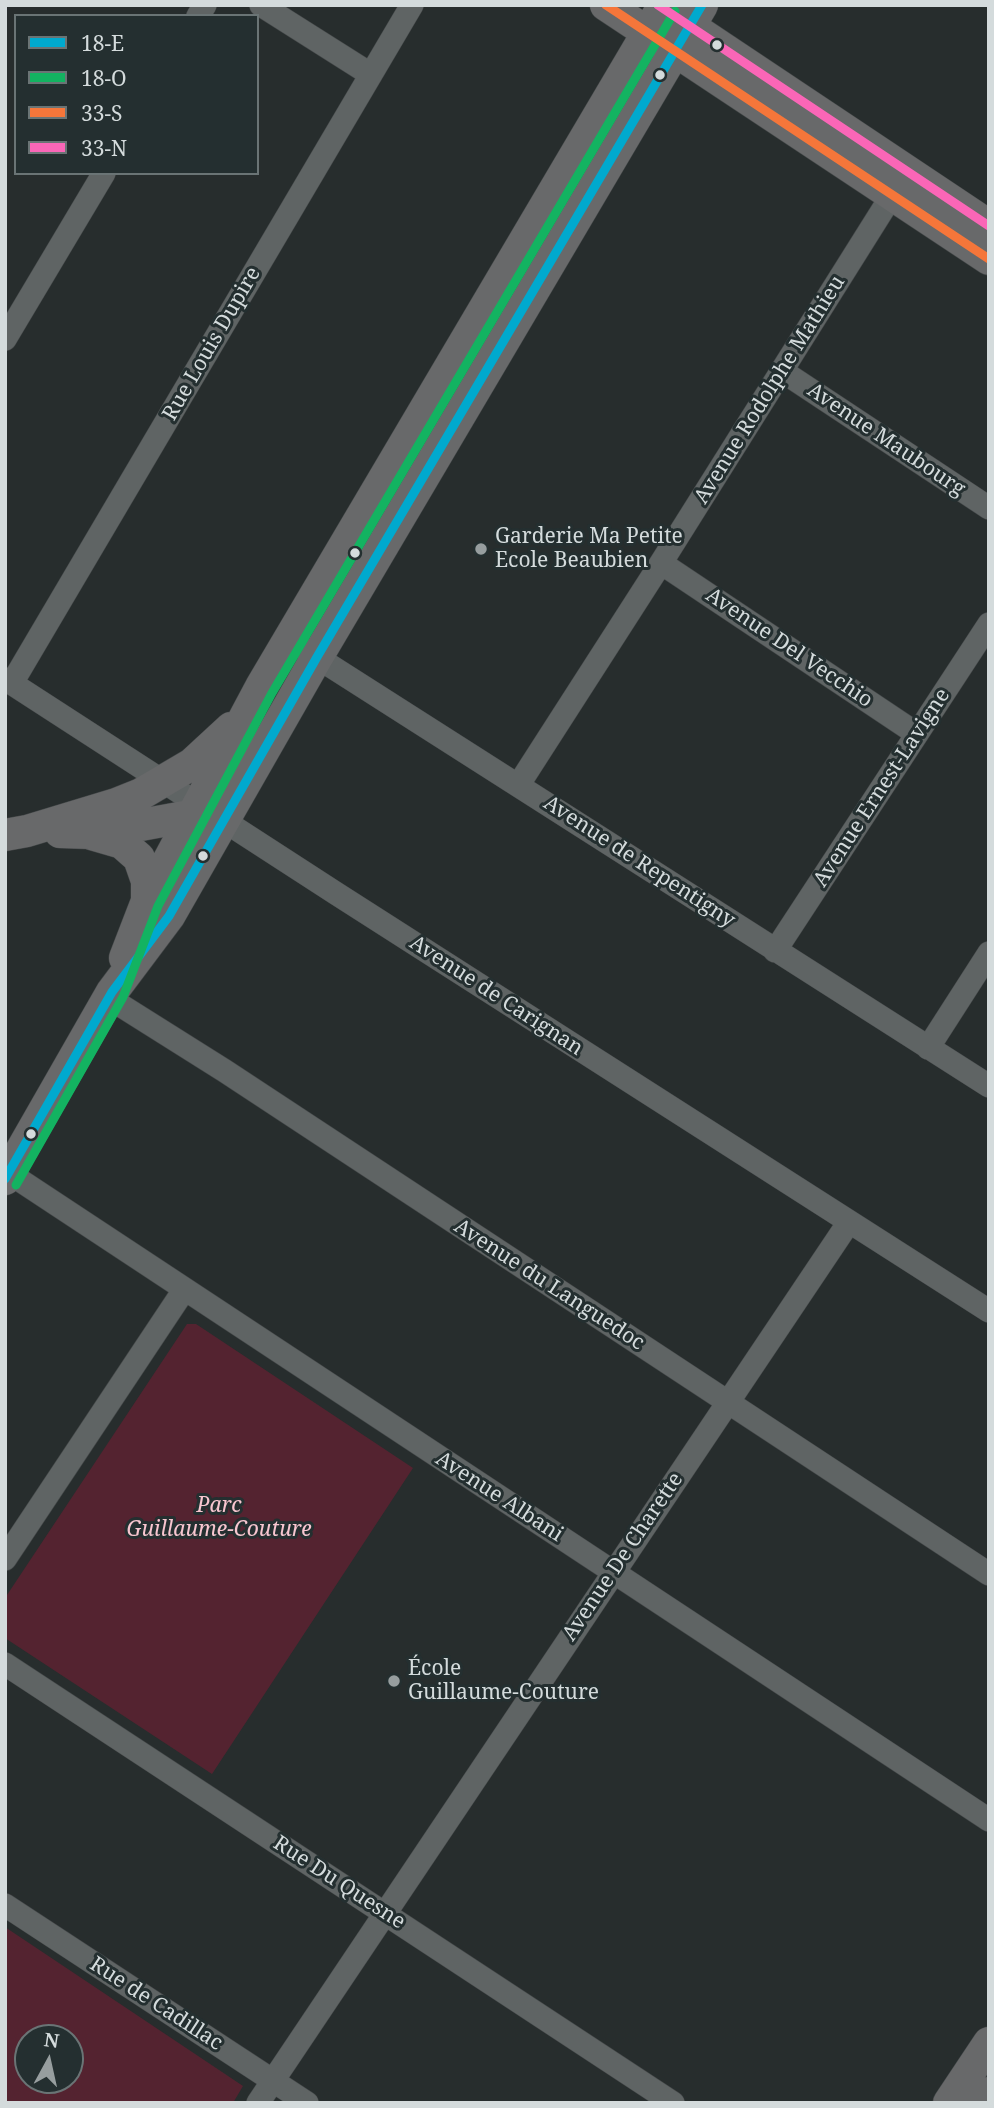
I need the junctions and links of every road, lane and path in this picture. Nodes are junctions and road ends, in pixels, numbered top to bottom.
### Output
1 (261, 5) edge
2 (412, 5) edge
3 (606, 5) edge
4 (658, 12) edge
5 (689, 27) edge
6 (370, 74) junction
7 (103, 175) edge
8 (900, 183) junction
9 (989, 226) edge
10 (989, 258) edge
11 (5, 339) edge
12 (465, 341) junction
13 (494, 358) junction
14 (782, 371) junction
15 (989, 508) edge
16 (361, 518) junction
17 (389, 534) junction
18 (661, 563) junction
19 (989, 624) edge
20 (289, 639) junction
21 (317, 657) junction
22 (9, 681) edge
23 (246, 713) junction
24 (917, 734) junction
25 (164, 781) junction
26 (519, 784) junction
27 (210, 812) junction
28 (16, 833) edge
29 (90, 833) junction
30 (147, 901) junction
31 (775, 951) junction
32 (989, 953) edge
33 (111, 995) junction
34 (928, 1048) junction
35 (989, 1086) edge
36 (7, 1176) edge
37 (849, 1222) junction
38 (184, 1290) junction
39 (989, 1311) edge
40 (727, 1403) junction
41 (5, 1559) edge
42 (613, 1572) junction
43 (989, 1574) edge
44 (5, 1648) edge
45 (5, 1664) edge
46 (989, 1820) edge
47 (384, 1888) dead end
48 (5, 1905) edge
49 (385, 1913) junction
50 (989, 2043) edge
51 (273, 2080) junction
52 (989, 2093) edge
53 (258, 2103) edge
54 (307, 2103) edge
55 (673, 2103) edge
56 (949, 2103) edge
57 (982, 2103) edge

1 - 6 street
2 - 6 street, Rue Louis Dupire
3 - 4 street
4 - 5 street
4 - 12 street
5 - 8 street
5 - 13 street
6 - 22 street, Rue Louis Dupire
7 - 11 street
8 - 9 street
8 - 10 street
8 - 14 street, Avenue Rodolphe Mathieu
12 - 13 street
12 - 16 street
13 - 17 street
14 - 15 street, Avenue Maubourg
14 - 18 street, Avenue Rodolphe Mathieu
16 - 17 street
16 - 20 street
17 - 21 street
18 - 24 street, Avenue Del Vecchio
18 - 26 street, Avenue Rodolphe Mathieu
19 - 24 street, Avenue Ernest-Lavigne
20 - 21 street, Avenue de Repentigny
20 - 23 street
21 - 26 street, Avenue de Repentigny
21 - 27 street
22 - 25 street, Avenue de Carignan
23 - 25 street
23 - 27 street
24 - 31 street, Avenue Ernest-Lavigne
25 - 27 street, Avenue de Carignan
25 - 28 street
26 - 31 street, Avenue de Repentigny
27 - 29 street
27 - 30 street
27 - 33 street
27 - 37 street, Avenue de Carignan
28 - 29 street
29 - 30 street
30 - 33 street
31 - 34 street, Avenue de Repentigny
32 - 34 street
33 - 36 street
33 - 40 street, Avenue du Languedoc
34 - 35 street, Avenue de Repentigny
36 - 38 street, Avenue Albani
37 - 39 street, Avenue de Carignan
37 - 40 street, Avenue De Charette
38 - 41 street
38 - 42 street, Avenue Albani
40 - 42 street, Avenue De Charette
40 - 43 street, Avenue du Languedoc
42 - 46 street, Avenue Albani
42 - 49 street, Avenue De Charette
44 - 47 street
45 - 49 street, Rue Du Quesne
48 - 51 street, Rue de Cadillac
49 - 51 street, Avenue De Charette
49 - 55 street, Rue Du Quesne
50 - 56 street
51 - 53 street, Avenue De Charette
51 - 54 street, Rue de Cadillac
52 - 57 street

